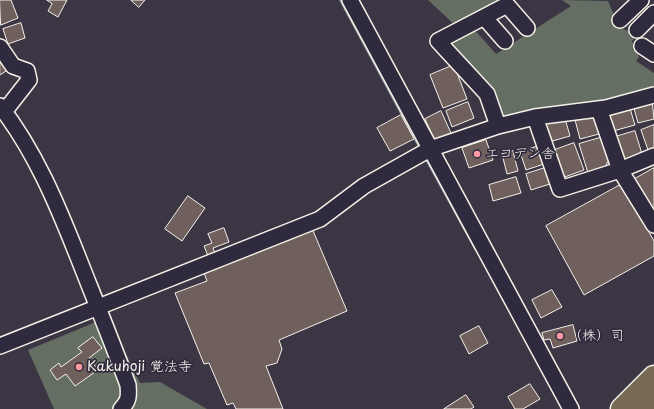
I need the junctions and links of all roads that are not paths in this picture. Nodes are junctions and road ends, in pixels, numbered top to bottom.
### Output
1 (350, 0) edge
2 (641, 0) edge
3 (654, 13) edge
4 (484, 17) junction
5 (620, 20) dead end
6 (527, 28) dead end
7 (637, 30) dead end
8 (505, 41) dead end
9 (0, 47) edge
10 (654, 96) edge
11 (2, 109) edge
12 (599, 109) junction
13 (535, 116) junction
14 (498, 126) junction
15 (430, 149) junction
16 (654, 156) edge
17 (620, 170) junction
18 (654, 225) edge
19 (98, 307) junction
20 (0, 346) edge
21 (654, 377) edge
22 (654, 401) edge
23 (121, 409) edge
24 (571, 409) edge
25 (622, 409) edge
26 (646, 409) edge

1 - 15 street
2 - 5 street
3 - 7 street
4 - 6 street
4 - 8 street
4 - 14 street
9 - 11 street
10 - 12 street
11 - 19 street
12 - 13 street
12 - 17 street
13 - 14 street
13 - 17 street
14 - 15 street
15 - 19 street
15 - 24 street
16 - 17 street
17 - 18 street
19 - 20 street
19 - 23 street
21 - 25 highway
22 - 26 highway

